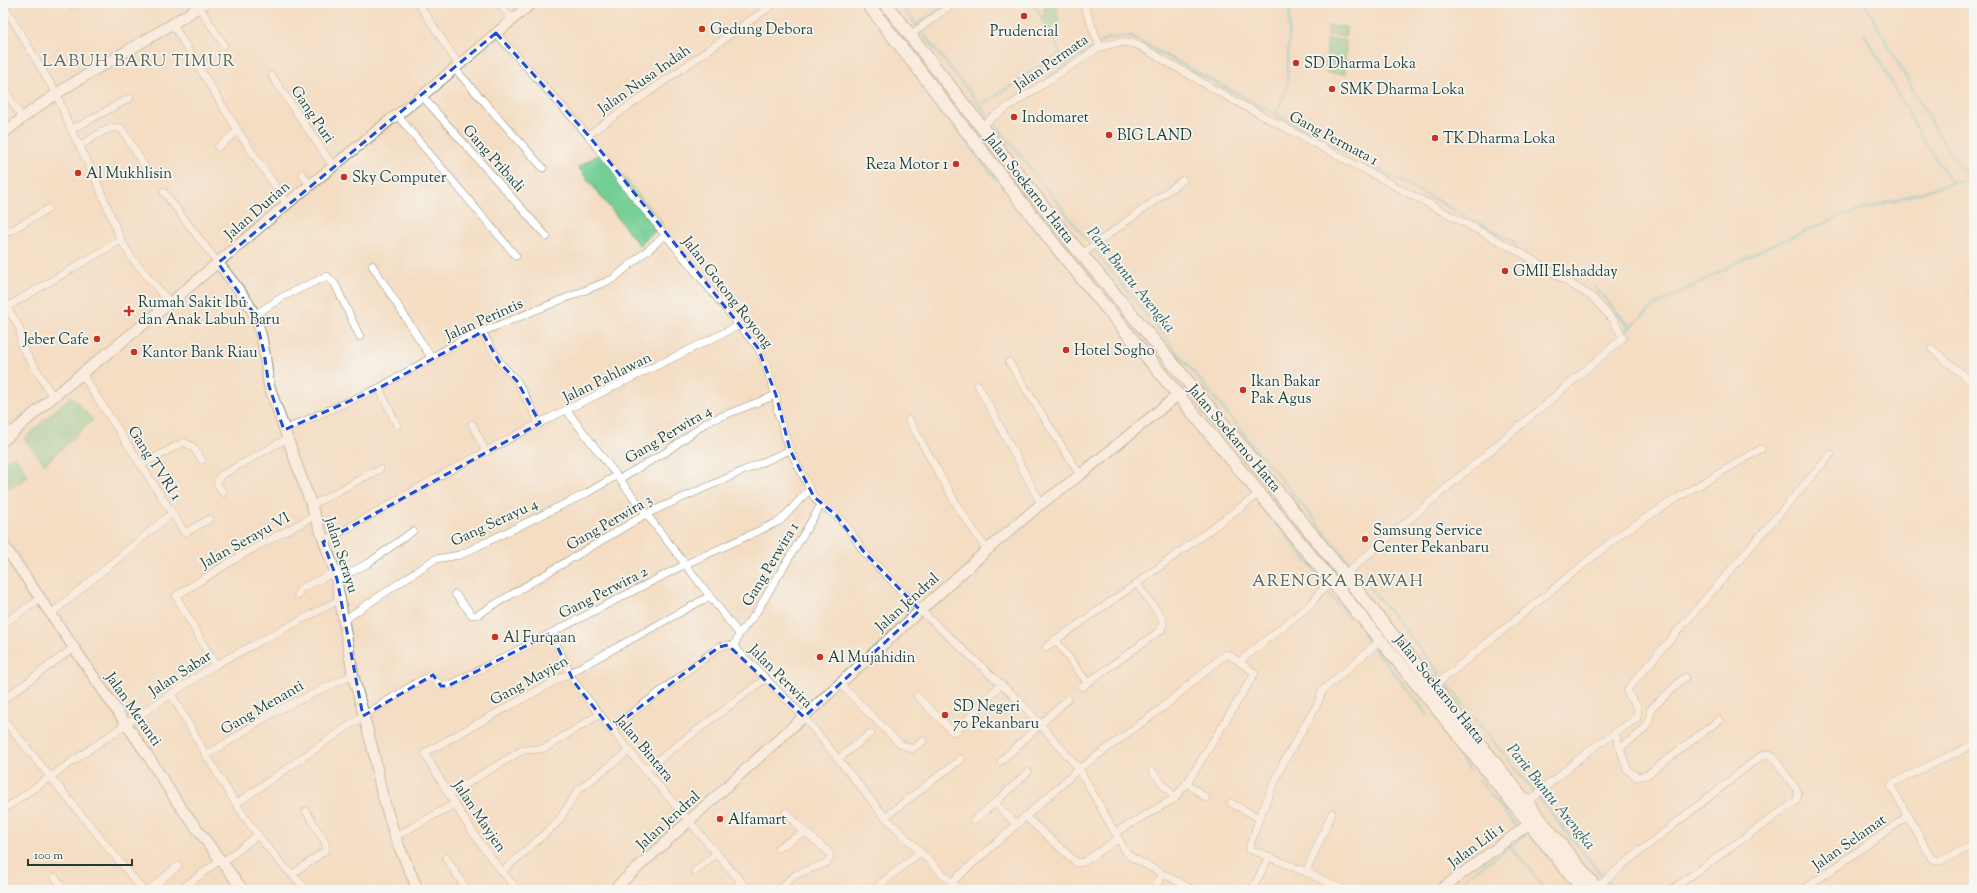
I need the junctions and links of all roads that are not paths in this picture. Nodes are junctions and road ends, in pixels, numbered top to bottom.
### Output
1 (418, 3) edge
2 (499, 3) edge
3 (532, 3) edge
4 (775, 3) edge
5 (867, 3) edge
6 (885, 3) edge
7 (954, 3) edge
8 (1084, 3) edge
9 (3, 4) edge
10 (202, 5) edge
11 (513, 20) junction
12 (173, 25) junction
13 (914, 32) junction
14 (496, 33) junction
15 (1099, 44) junction
16 (224, 45) dead end
17 (457, 67) junction
18 (272, 76) dead end
19 (3, 88) edge
20 (56, 93) junction
21 (422, 96) junction
22 (130, 98) dead end
23 (397, 115) junction
24 (22, 117) junction
25 (988, 121) junction
26 (71, 130) junction
27 (238, 131) junction
28 (3, 134) edge
29 (588, 135) junction
30 (80, 146) junction
31 (218, 147) dead end
32 (333, 166) junction
33 (543, 168) dead end
34 (148, 172) dead end
35 (302, 174) dead end
36 (1183, 180) dead end
37 (310, 185) junction
38 (162, 191) dead end
39 (287, 204) junction
40 (48, 209) dead end
41 (666, 234) junction
42 (3, 235) edge
43 (547, 237) dead end
44 (1068, 238) junction
45 (120, 240) junction
46 (1056, 248) junction
47 (1088, 249) junction
48 (516, 256) dead end
49 (218, 263) junction
50 (372, 265) dead end
51 (3, 300) edge
52 (170, 303) junction
53 (7, 307) junction
54 (255, 315) junction
55 (740, 325) junction
56 (482, 332) junction
57 (360, 337) dead end
58 (1932, 349) dead end
59 (432, 359) junction
60 (1009, 362) dead end
61 (82, 374) junction
62 (1974, 384) edge
63 (978, 385) dead end
64 (380, 388) junction
65 (776, 395) junction
66 (53, 397) junction
67 (1174, 398) junction
68 (567, 411) junction
69 (909, 420) dead end
70 (3, 421) edge
71 (472, 424) dead end
72 (540, 424) junction
73 (397, 425) dead end
74 (285, 434) junction
75 (7, 438) edge
76 (1761, 449) dead end
77 (790, 450) junction
78 (486, 452) junction
79 (1831, 454) dead end
80 (202, 460) dead end
81 (142, 465) junction
82 (380, 469) dead end
83 (1080, 475) junction
84 (617, 477) junction
85 (810, 490) junction
86 (223, 493) dead end
87 (1257, 495) junction
88 (1041, 504) junction
89 (821, 505) junction
90 (310, 506) junction
91 (172, 513) junction
92 (646, 514) junction
93 (314, 516) junction
94 (209, 519) dead end
95 (413, 531) dead end
96 (323, 542) junction
97 (3, 544) edge
98 (987, 550) junction
99 (686, 564) junction
100 (1344, 575) junction
101 (336, 576) junction
102 (1137, 584) junction
103 (1328, 584) junction
104 (455, 594) dead end
105 (298, 595) dead end
106 (710, 596) junction
107 (40, 599) junction
108 (341, 599) junction
109 (920, 610) junction
110 (51, 614) junction
111 (344, 620) junction
112 (3, 624) edge
113 (551, 633) junction
114 (739, 634) junction
115 (1055, 640) junction
116 (1378, 642) junction
117 (1046, 646) dead end
118 (734, 647) junction
119 (73, 648) junction
120 (1240, 660) junction
121 (215, 665) junction
122 (569, 673) junction
123 (353, 676) junction
124 (1685, 677) dead end
125 (766, 678) junction
126 (840, 684) junction
127 (1002, 684) junction
128 (1433, 687) junction
129 (171, 694) junction
130 (917, 696) dead end
131 (1068, 699) dead end
132 (3, 700) edge
133 (600, 714) junction
134 (363, 716) junction
135 (804, 717) junction
136 (3, 719) edge
137 (1718, 720) dead end
138 (126, 724) junction
139 (1040, 724) junction
140 (611, 728) junction
141 (871, 733) dead end
142 (1615, 733) junction
143 (923, 741) dead end
144 (1974, 744) edge
145 (1620, 748) junction
146 (629, 751) junction
147 (425, 754) joint
148 (207, 755) junction
149 (838, 759) junction
150 (961, 759) dead end
151 (1001, 761) dead end
152 (1079, 769) junction
153 (646, 770) junction
154 (1152, 771) dead end
155 (1028, 772) dead end
156 (51, 777) junction
157 (1189, 780) junction
158 (449, 794) junction
159 (1534, 797) junction
160 (1175, 798) junction
161 (1206, 798) dead end
162 (236, 803) junction
163 (995, 803) junction
164 (1231, 803) dead end
165 (454, 804) junction
166 (3, 810) edge
167 (306, 811) dead end
168 (786, 812) dead end
169 (1332, 812) dead end
170 (1908, 814) junction
171 (885, 816) junction
172 (1025, 816) junction
173 (1259, 818) junction
174 (974, 820) dead end
175 (690, 821) junction
176 (1016, 824) junction
177 (1523, 828) junction
178 (805, 832) junction
179 (258, 835) junction
180 (1117, 836) junction
181 (395, 837) junction
182 (1974, 845) edge
183 (778, 848) dead end
184 (920, 852) junction
185 (717, 853) junction
186 (1269, 857) junction
187 (446, 858) dead end
188 (221, 861) junction
189 (178, 866) dead end
190 (503, 871) junction
191 (695, 871) dead end
192 (1306, 872) junction
193 (293, 874) junction
194 (1163, 874) junction
195 (55, 877) dead end
196 (741, 882) junction
197 (952, 882) junction
198 (1601, 884) edge
199 (305, 889) edge
200 (516, 889) edge
201 (64, 890) edge
202 (143, 890) edge
203 (149, 890) edge
204 (180, 890) edge
205 (243, 890) edge
206 (418, 890) edge
207 (467, 890) edge
208 (613, 890) edge
209 (731, 890) edge
210 (748, 890) edge
211 (778, 890) edge
212 (873, 890) edge
213 (959, 890) edge
214 (1153, 890) edge
215 (1194, 890) edge
216 (1252, 890) edge
217 (1344, 890) edge
218 (1440, 890) edge
219 (1583, 890) edge
220 (1671, 890) edge
221 (1803, 890) edge

1 - 17 street
2 - 11 street
3 - 11 main road, Jalan Durian
4 - 29 street, Jalan Nusa Indah
5 - 46 main road, Jalan Soekarno Hatta
6 - 13 main road, Jalan Soekarno Hatta
7 - 13 street
8 - 15 street, Jalan Permata
9 - 20 street
10 - 12 main road
10 - 16 street
11 - 14 main road, Jalan Durian
12 - 20 main road
12 - 27 street
13 - 25 main road, Jalan Soekarno Hatta
14 - 17 main road, Jalan Durian
14 - 29 street, Jalan Gotong Royong
15 - 25 street, Jalan Permata
15 - 100 street, Gang Permata 1
17 - 21 main road, Jalan Durian
17 - 33 street
18 - 32 street, Gang Puri
19 - 24 street
20 - 24 main road
20 - 26 street
21 - 23 main road, Jalan Durian
21 - 43 street, Gang Pribadi
22 - 26 street
23 - 32 main road, Jalan Durian
23 - 48 street
24 - 28 main road
25 - 44 main road, Jalan Soekarno Hatta
26 - 30 street
27 - 31 street
27 - 39 street
29 - 41 street, Jalan Gotong Royong
30 - 34 street
30 - 45 street
32 - 37 main road, Jalan Durian
35 - 37 street
36 - 47 street
37 - 39 main road, Jalan Durian
38 - 49 street
39 - 49 main road, Jalan Durian
40 - 42 street
41 - 55 street, Jalan Gotong Royong
41 - 56 street, Jalan Perintis
44 - 46 main road
44 - 47 main road, Jalan Soekarno Hatta
45 - 52 street
45 - 53 street
46 - 67 main road, Jalan Soekarno Hatta
47 - 100 main road, Jalan Soekarno Hatta
49 - 52 main road, Jalan Durian
49 - 54 main road, Jalan Serayu
50 - 59 street
51 - 53 street
52 - 61 main road, Jalan Durian
53 - 66 street
54 - 57 street
54 - 74 main road, Jalan Serayu
55 - 65 street, Jalan Gotong Royong
55 - 68 street, Jalan Pahlawan
56 - 59 street, Jalan Perintis
56 - 72 street
58 - 62 street
59 - 64 street, Jalan Perintis
60 - 83 street
61 - 66 main road, Jalan Durian
61 - 81 street, Gang TVRI 1
63 - 88 street
64 - 73 street
64 - 74 street, Jalan Perintis
65 - 77 street, Jalan Gotong Royong
65 - 84 street, Gang Perwira 4
66 - 75 main road, Jalan Durian
67 - 83 main road, Jalan Jendral
67 - 87 main road, Jalan Soekarno Hatta
68 - 72 street, Jalan Pahlawan
68 - 84 street, Jalan Perwira
69 - 98 street
70 - 75 street
71 - 78 street
72 - 78 street, Jalan Pahlawan
74 - 86 street, Jalan Perintis
74 - 90 main road, Jalan Serayu
76 - 128 street
77 - 85 street, Jalan Gotong Royong
77 - 92 street, Gang Perwira 3
78 - 96 street, Jalan Pahlawan
79 - 142 street
80 - 81 street
81 - 91 street, Gang TVRI 1
82 - 90 street
83 - 88 main road, Jalan Jendral
84 - 92 street, Jalan Perwira
84 - 111 street, Gang Serayu 4
85 - 89 street, Jalan Gotong Royong
85 - 99 street, Gang Perwira 2
87 - 102 street
87 - 103 main road, Jalan Soekarno Hatta
88 - 98 main road, Jalan Jendral
89 - 109 street, Jalan Gotong Royong
89 - 114 street, Gang Perwira 1
90 - 93 main road, Jalan Serayu
91 - 94 street
91 - 110 street, Gang TVRI 1
92 - 99 street, Jalan Perwira
92 - 104 street, Gang Perwira 3
93 - 96 main road, Jalan Serayu
93 - 121 street, Jalan Serayu VI
95 - 101 street
96 - 101 main road, Jalan Serayu
97 - 107 main road, Jalan Meranti
98 - 109 main road, Jalan Jendral
99 - 106 street, Jalan Perwira
99 - 113 street, Gang Perwira 2
100 - 128 main road, Jalan Soekarno Hatta
101 - 105 street
101 - 108 main road, Jalan Serayu
102 - 115 street
102 - 115 street
103 - 116 main road, Jalan Soekarno Hatta
103 - 120 street
106 - 114 street, Jalan Perwira
106 - 122 street, Gang Mayjen
107 - 110 main road, Jalan Meranti
107 - 112 street
108 - 111 main road, Jalan Serayu
108 - 121 street, Jalan Sabar
109 - 126 main road, Jalan Jendral
109 - 127 street, Jalan Gotong Royong
110 - 119 main road, Jalan Meranti
111 - 123 main road, Jalan Serayu
113 - 122 street, Jalan Bintara
113 - 134 street, Gang Perwira 2
114 - 118 street, Jalan Perwira
115 - 117 street
116 - 173 street
116 - 177 main road, Jalan Soekarno Hatta
118 - 125 street, Jalan Perwira
118 - 140 street
119 - 132 street
119 - 138 main road, Jalan Meranti
120 - 152 street
120 - 157 street
121 - 129 street, Jalan Sabar
122 - 133 street, Jalan Bintara
122 - 147 street, Gang Mayjen
123 - 134 main road, Jalan Serayu
123 - 148 street, Gang Menanti
124 - 145 street
125 - 135 street, Jalan Perwira
125 - 153 street
126 - 135 main road, Jalan Jendral
126 - 143 street
127 - 130 street
127 - 139 street, Jalan Gotong Royong
128 - 159 main road, Jalan Soekarno Hatta
129 - 138 street, Jalan Sabar
129 - 148 street
131 - 139 street
133 - 140 street, Jalan Bintara
133 - 158 street
134 - 162 street
134 - 181 main road, Jalan Serayu
135 - 149 street, Jalan Perwira
135 - 175 main road, Jalan Jendral
136 - 156 street
137 - 145 street
138 - 156 street, Jalan Sabar
138 - 188 main road, Jalan Meranti
139 - 151 street
139 - 152 street, Jalan Gotong Royong
140 - 146 street, Jalan Bintara
141 - 149 street
142 - 145 street
142 - 159 street
144 - 170 street
146 - 153 street, Jalan Bintara
146 - 190 street
147 - 158 street, Jalan Mayjen
148 - 162 street
149 - 171 street, Jalan Perwira
150 - 171 street
152 - 172 street
152 - 180 street, Jalan Gotong Royong
153 - 175 street, Jalan Bintara
154 - 160 street
155 - 163 street
156 - 166 street, Jalan Sabar
156 - 202 street
157 - 160 street
157 - 161 street
158 - 165 street, Jalan Mayjen
159 - 198 main road, Jalan Soekarno Hatta
160 - 180 street
162 - 179 street
163 - 174 street
163 - 176 street
164 - 173 street
165 - 181 street
165 - 190 street, Jalan Mayjen
167 - 193 street
168 - 178 street
169 - 192 street
170 - 182 street
170 - 221 street, Jalan Selamat
171 - 184 street, Jalan Perwira
172 - 176 street
172 - 180 street
173 - 186 street
175 - 185 street, Jalan Bintara
175 - 208 main road, Jalan Jendral
176 - 197 street
177 - 218 main road, Jalan Lili 1
177 - 219 main road, Jalan Soekarno Hatta
178 - 183 street
178 - 211 street
179 - 188 street
179 - 193 street
180 - 194 street, Jalan Gotong Royong
181 - 206 main road, Jalan Serayu
184 - 197 street, Jalan Perwira
184 - 212 street
185 - 191 street
185 - 196 street, Jalan Bintara
186 - 192 street
186 - 216 street
187 - 207 street
188 - 204 street
188 - 205 main road, Jalan Meranti
189 - 203 street
190 - 200 street, Jalan Mayjen
192 - 217 street
193 - 199 street
194 - 214 street
194 - 215 street, Jalan Gotong Royong
195 - 201 street
196 - 209 street
196 - 210 street, Jalan Bintara
197 - 213 street, Jalan Perwira
198 - 220 street

